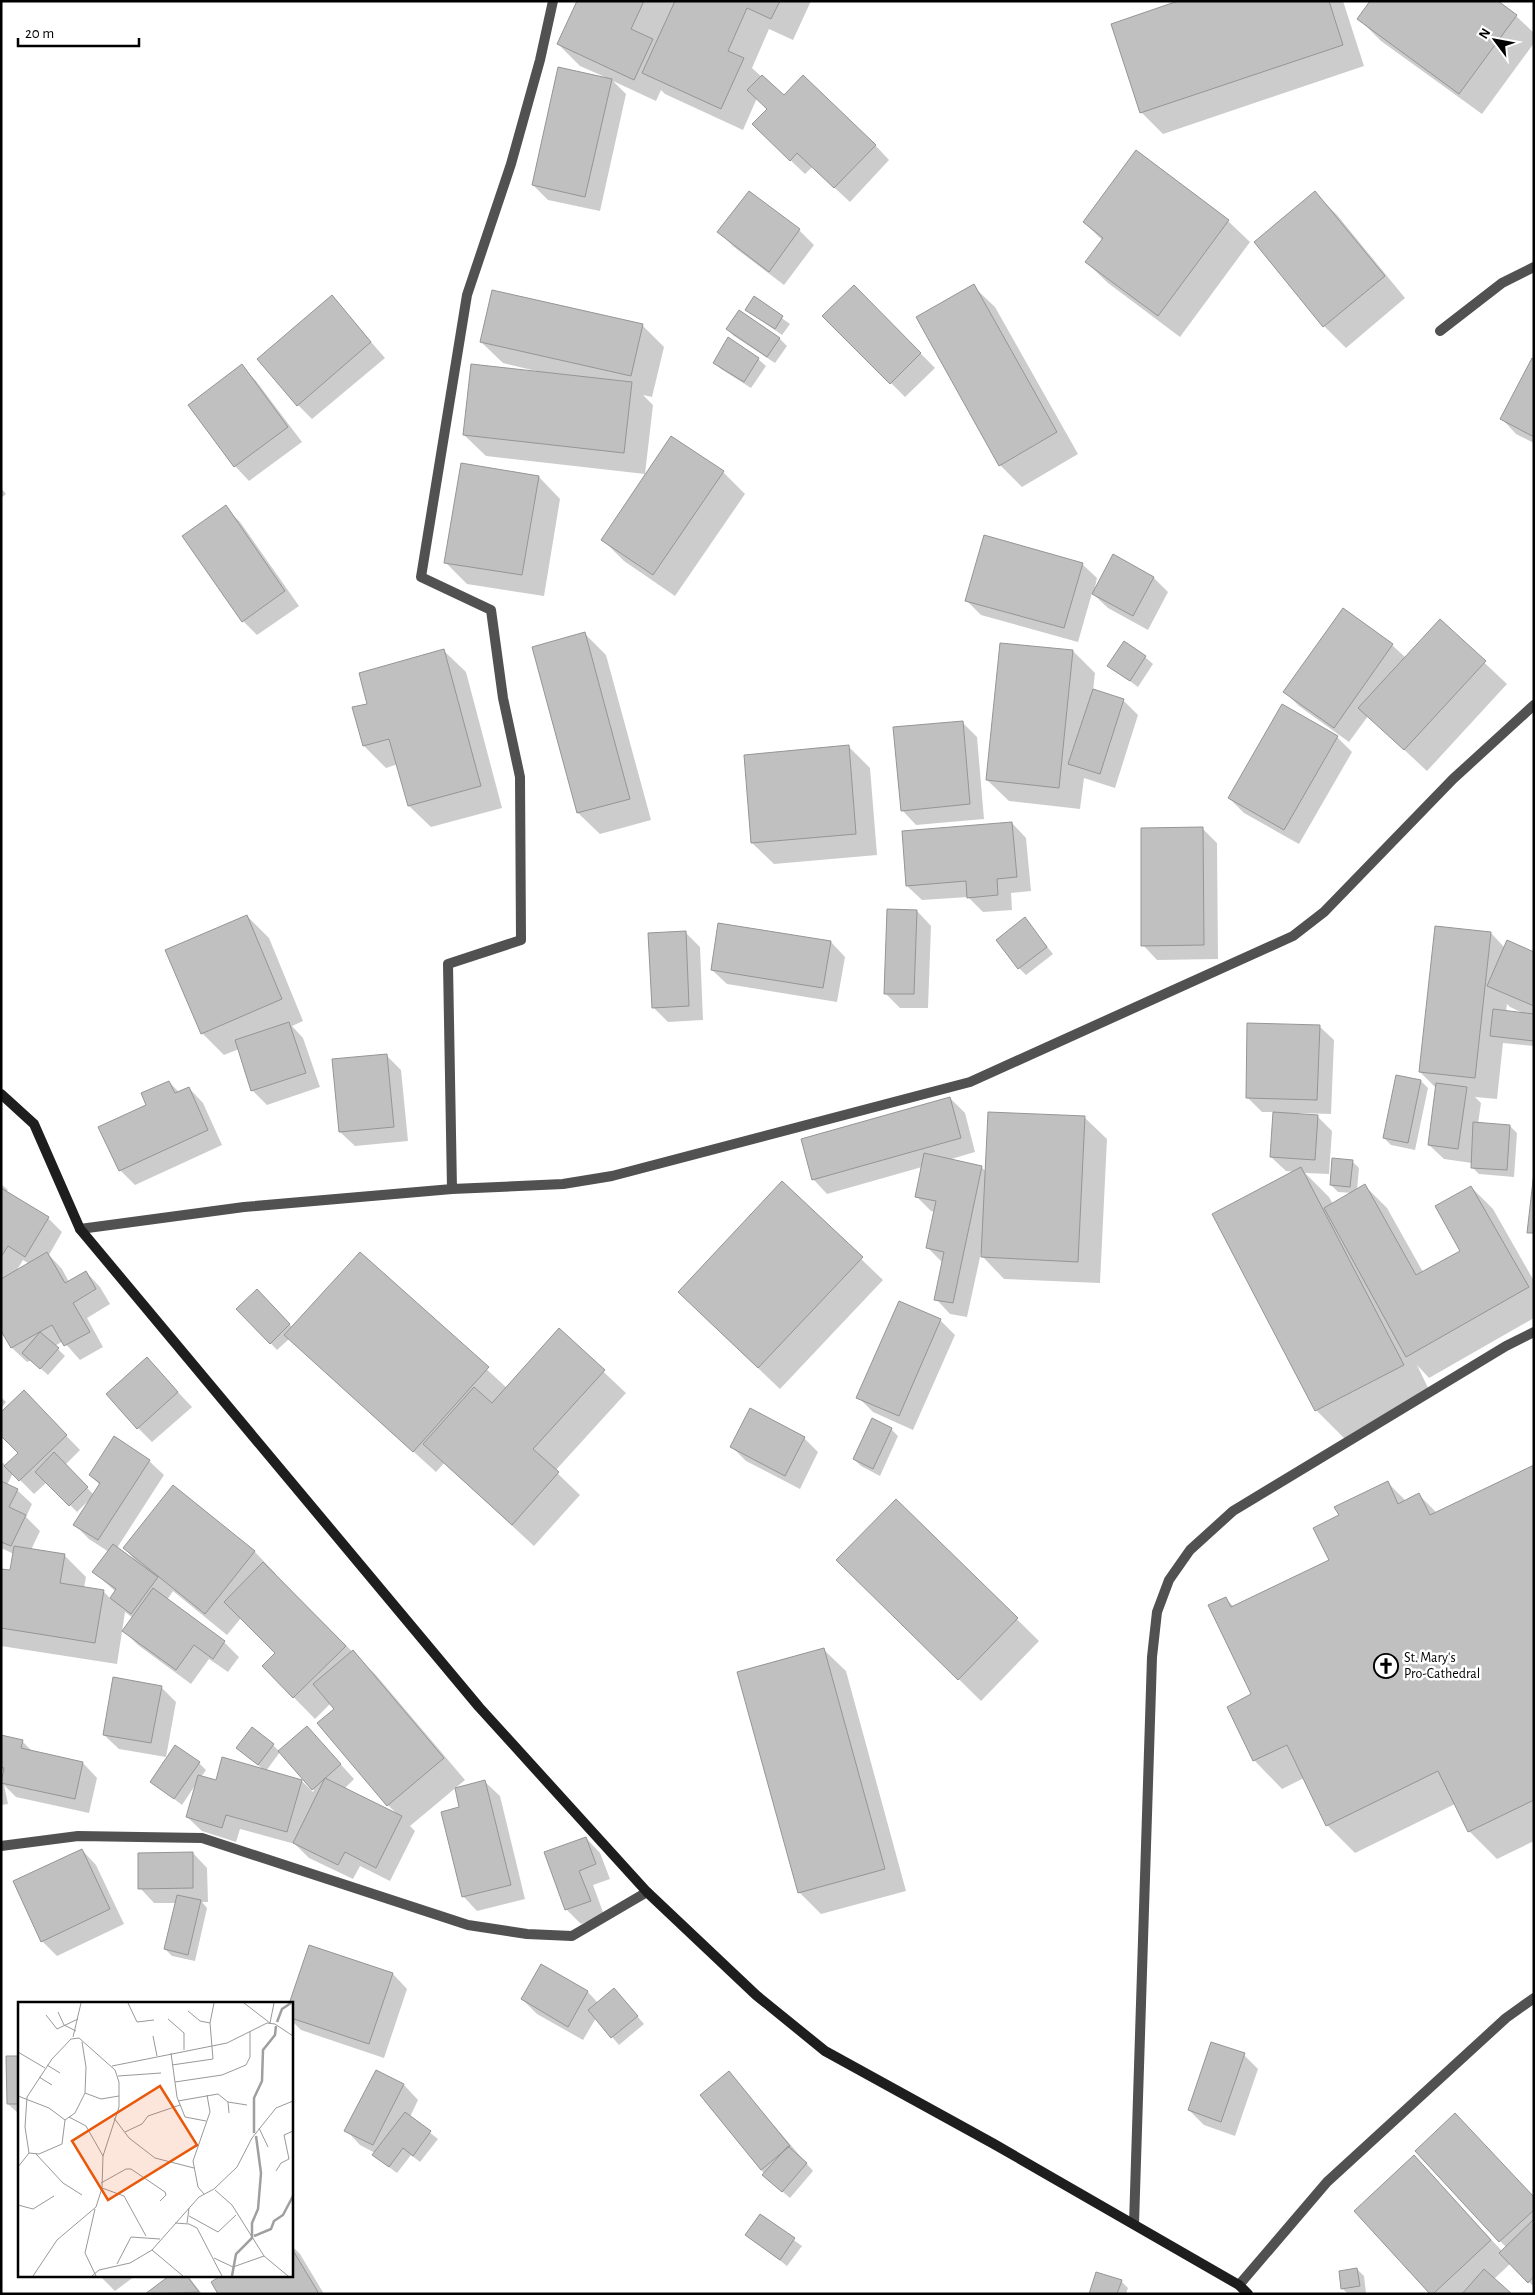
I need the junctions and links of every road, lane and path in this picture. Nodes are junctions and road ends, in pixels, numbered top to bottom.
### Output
1 (553, 1) edge
2 (1534, 267) edge
3 (1440, 332) dead end
4 (1534, 705) edge
5 (1, 1094) edge
6 (452, 1189) junction
7 (80, 1229) junction
8 (1534, 1332) edge
9 (1, 1846) edge
10 (647, 1892) junction
11 (1534, 1998) edge
12 (1134, 2224) junction
13 (1239, 2284) junction
14 (1248, 2294) edge

1 - 6 street
2 - 3 street
4 - 6 street
5 - 7 street
6 - 7 street
7 - 10 street
8 - 12 street
9 - 10 street
10 - 12 street
11 - 13 street
12 - 13 street
13 - 14 street

